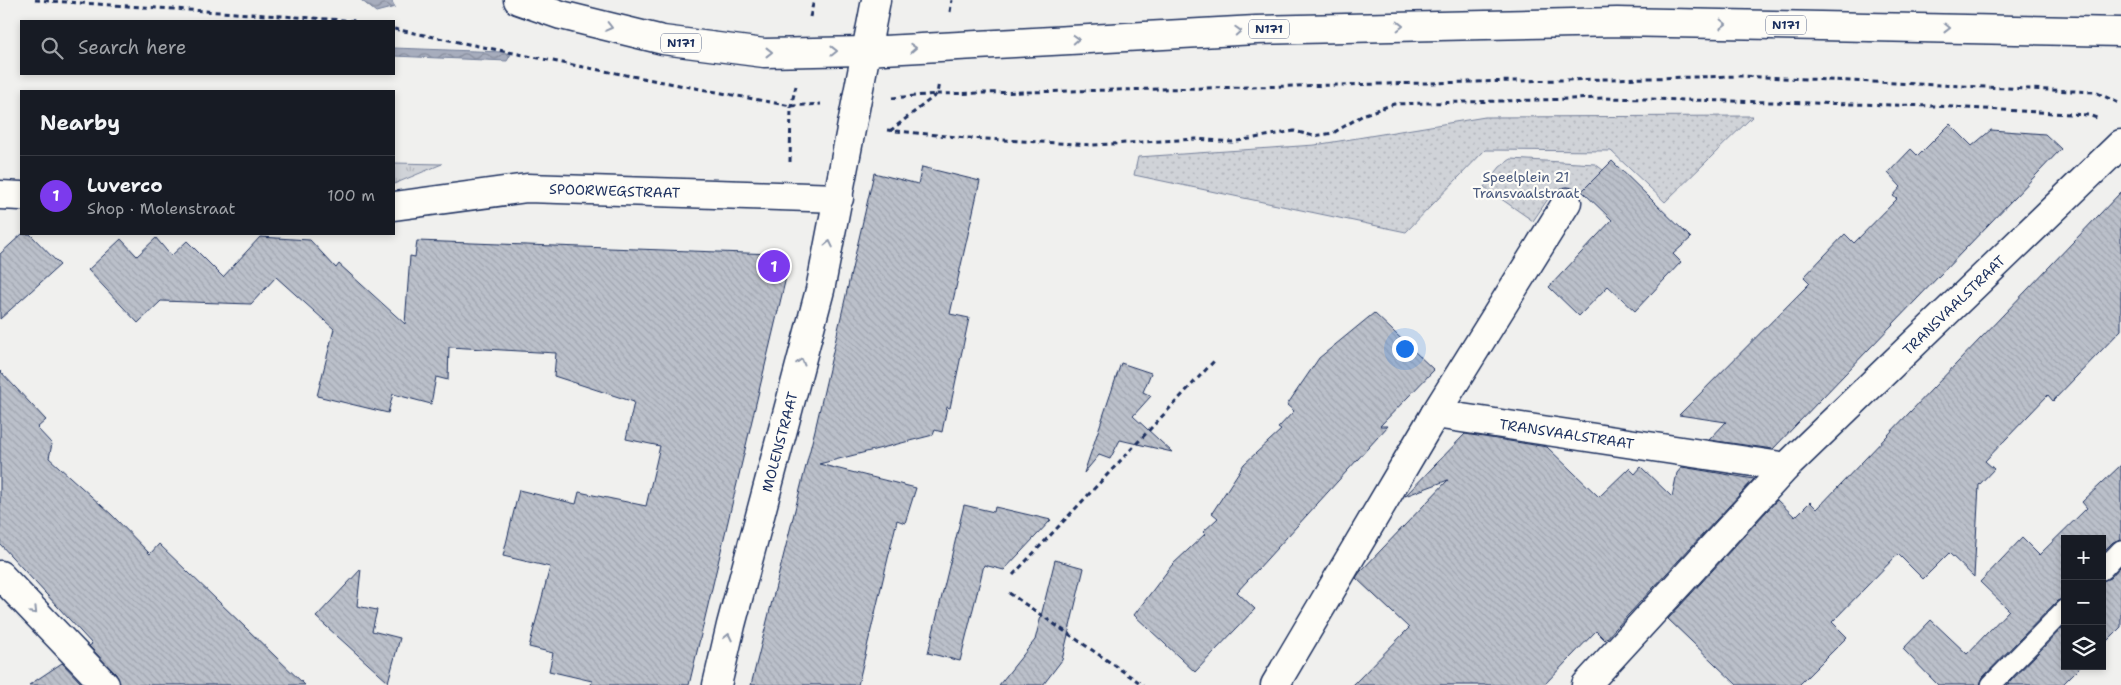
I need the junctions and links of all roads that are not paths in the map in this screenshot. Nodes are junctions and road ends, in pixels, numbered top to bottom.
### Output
1 (518, 0) edge
2 (876, 0) edge
3 (2121, 32) edge
4 (865, 51) junction
5 (2121, 144) edge
6 (0, 195) edge
7 (20, 196) edge
8 (839, 198) junction
9 (1566, 202) dead end
10 (395, 206) edge
11 (1435, 414) junction
12 (1786, 467) junction
13 (2121, 550) edge
14 (2106, 566) edge
15 (0, 575) edge
16 (2061, 613) edge
17 (105, 685) edge
18 (717, 685) edge
19 (1275, 685) edge
20 (1586, 685) edge
21 (1991, 685) edge

1 -> 4 main road, N171
2 - 4 main road
4 -> 3 main road, N171
4 - 8 main road, MOLENSTRAAT
5 - 12 main road, TRANSVAALSTRAAT
6 - 7 main road
8 - 10 main road, SPOORWEGSTRAAT
18 -> 8 main road, MOLENSTRAAT
9 - 11 main road
11 - 12 main road, TRANSVAALSTRAAT
11 - 19 main road
12 - 20 main road, TRANSVAALSTRAAT
13 - 14 lane
15 -> 17 main road
16 - 21 lane

